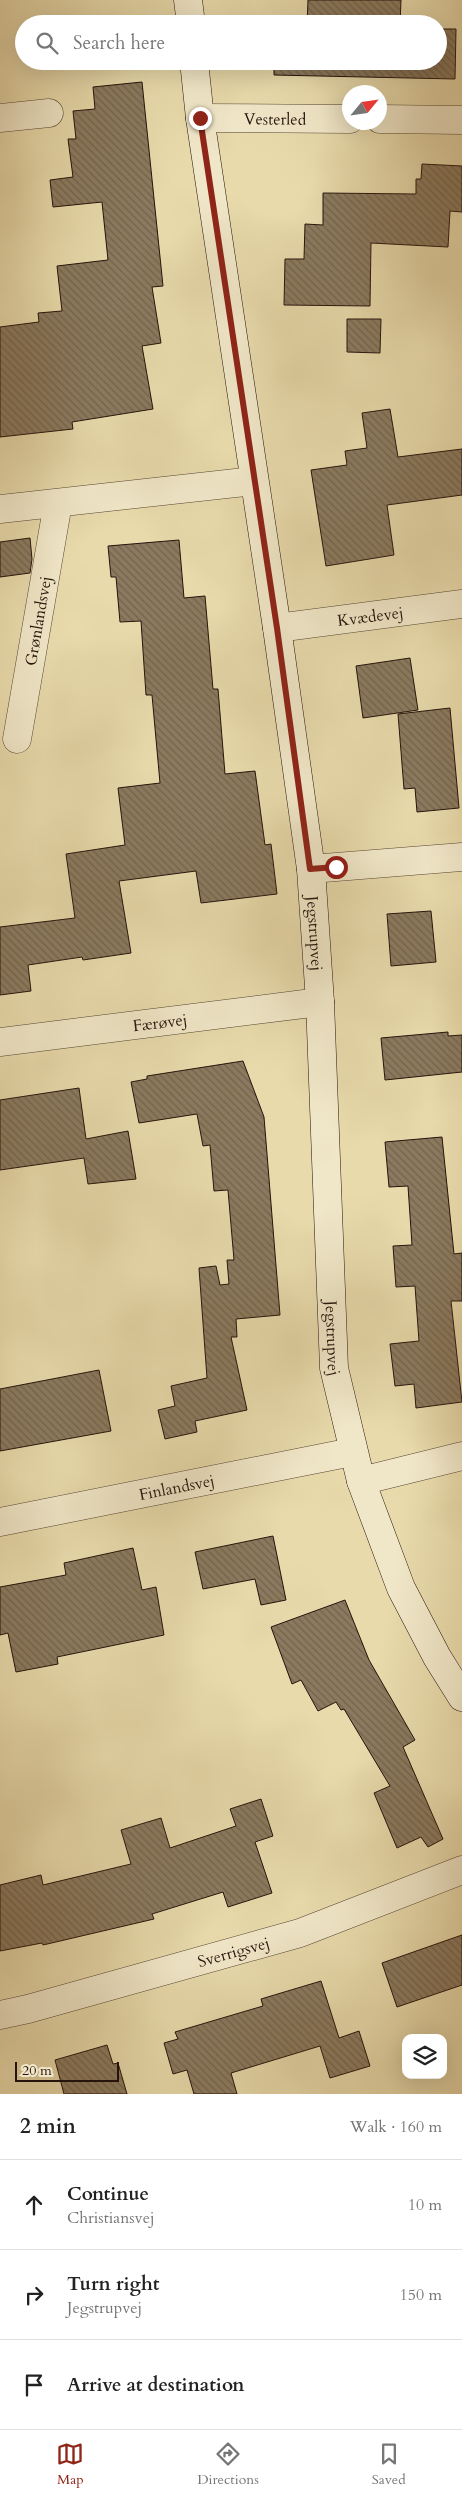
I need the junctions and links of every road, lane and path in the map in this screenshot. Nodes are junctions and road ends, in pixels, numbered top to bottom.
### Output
1 (188, 0) edge
2 (190, 15) edge
3 (195, 70) edge
4 (49, 113) dead end
5 (0, 118) edge
6 (200, 118) junction
7 (342, 119) edge
8 (387, 119) edge
9 (462, 120) edge
10 (254, 481) junction
11 (58, 503) junction
12 (0, 509) edge
13 (462, 604) edge
14 (277, 628) junction
15 (16, 738) dead end
16 (462, 857) edge
17 (310, 869) junction
18 (320, 1002) junction
19 (0, 1042) edge
20 (352, 1452) junction
21 (462, 1456) edge
22 (361, 1481) junction
23 (0, 1522) edge
24 (462, 1697) edge
25 (462, 1870) edge
26 (0, 2015) edge

1 - 2 street
3 - 6 street, Jegstrupvej
4 - 5 street
6 - 7 street, Vesterled
6 - 10 street, Jegstrupvej
8 - 9 street
10 - 11 street
10 - 14 street, Jegstrupvej
11 - 12 street
11 - 15 street, Grønlandsvej
13 - 14 street, Kvædevej
14 - 17 street, Jegstrupvej
16 - 17 street
17 - 18 street, Jegstrupvej
18 - 19 street, Færøvej
18 - 20 street, Jegstrupvej
20 - 22 street, Jegstrupvej
20 - 23 street, Finlandsvej
21 - 22 street
22 - 24 street, Jegstrupvej
25 - 26 street, Sverrigsvej

